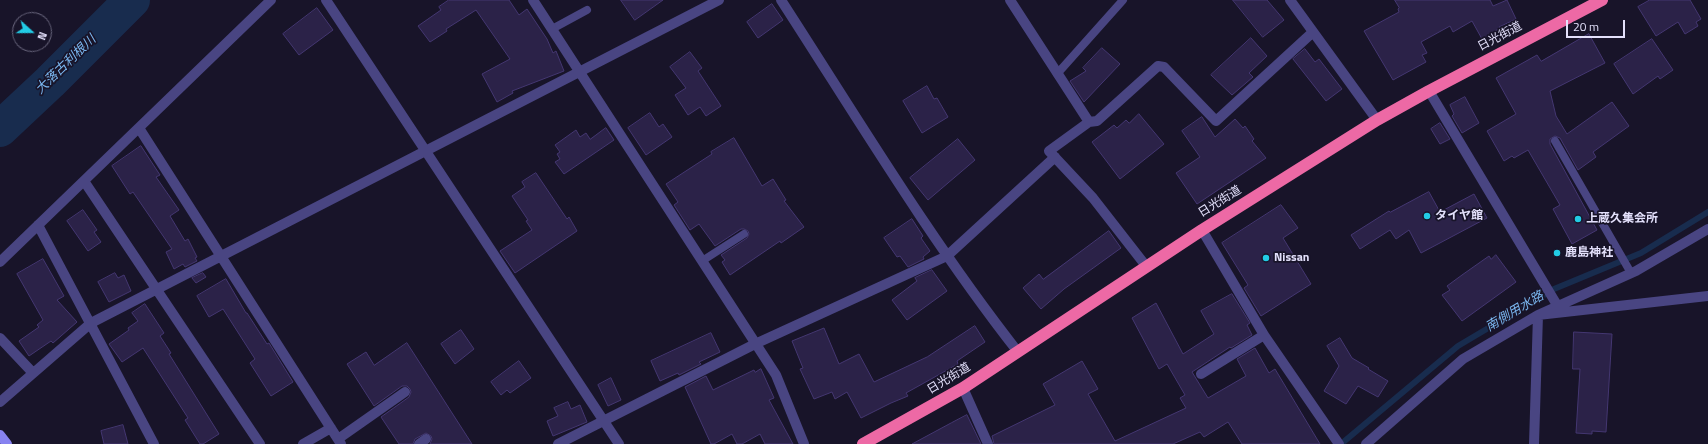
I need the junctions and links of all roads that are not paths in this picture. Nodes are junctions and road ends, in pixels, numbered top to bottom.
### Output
1 (271, 0) edge
2 (326, 0) edge
3 (533, 0) edge
4 (719, 0) edge
5 (781, 0) edge
6 (1010, 0) edge
7 (1123, 0) edge
8 (1290, 0) edge
9 (1602, 0) edge
10 (587, 10) dead end
11 (552, 29) junction
12 (1312, 32) junction
13 (580, 72) junction
14 (1057, 74) junction
15 (1429, 91) junction
16 (1377, 120) junction
17 (1088, 122) junction
18 (139, 128) junction
19 (1555, 141) dead end
20 (425, 150) junction
21 (1055, 157) junction
22 (84, 181) junction
23 (38, 225) junction
24 (1708, 229) edge
25 (1202, 230) junction
26 (744, 234) dead end
27 (221, 256) junction
28 (947, 256) junction
29 (702, 261) junction
30 (0, 262) edge
31 (1146, 266) junction
32 (1629, 270) junction
33 (156, 290) junction
34 (1708, 296) edge
35 (1555, 301) junction
36 (1538, 315) junction
37 (91, 323) junction
38 (1264, 335) junction
39 (0, 338) edge
40 (755, 344) junction
41 (1018, 352) junction
42 (33, 373) junction
43 (1202, 374) dead end
44 (963, 388) junction
45 (405, 392) dead end
46 (0, 402) edge
47 (604, 420) junction
48 (331, 428) junction
49 (0, 435) edge
50 (1337, 440) edge
51 (340, 441) edge
52 (7, 444) edge
53 (154, 444) edge
54 (260, 444) edge
55 (303, 444) edge
56 (558, 444) edge
57 (619, 444) edge
58 (804, 444) edge
59 (863, 444) edge
60 (988, 444) edge
61 (1366, 444) edge
62 (1534, 444) edge

1 - 18 street
2 - 20 street
3 - 11 street
4 - 13 street
5 - 28 street
6 - 14 street
7 - 14 lane
8 - 12 street
9 - 15 highway, 日光街道
10 - 11 lane
11 - 13 street
12 - 16 street
12 - 17 street
13 - 20 street
13 - 29 street
14 - 17 street
15 - 16 highway, 日光街道
15 - 35 street
16 - 25 highway, 日光街道
17 - 21 street
18 - 22 street
18 - 27 street
19 - 32 lane
20 - 27 street
20 - 47 street
21 - 28 street
21 - 31 street
22 - 23 street
22 - 33 street
23 - 30 street
23 - 37 street
24 - 32 street
25 - 31 highway, 日光街道
25 - 38 street
26 - 29 lane
27 - 33 street
27 - 48 street
28 - 40 street
28 - 41 street
29 - 40 street
31 - 41 highway, 日光街道
32 - 35 street
33 - 37 street
33 - 54 street
34 - 36 street
35 - 36 street
36 - 61 street
36 - 62 street
37 - 42 street
37 - 53 street
38 - 43 street
38 - 50 street
39 - 42 street
40 - 47 street
40 - 58 street
41 - 44 highway, 日光街道
42 - 46 street
44 - 59 highway, 日光街道
44 - 60 street
45 - 51 street
47 - 56 street
47 - 57 street
48 - 51 street
48 - 55 street
49 - 52 street

